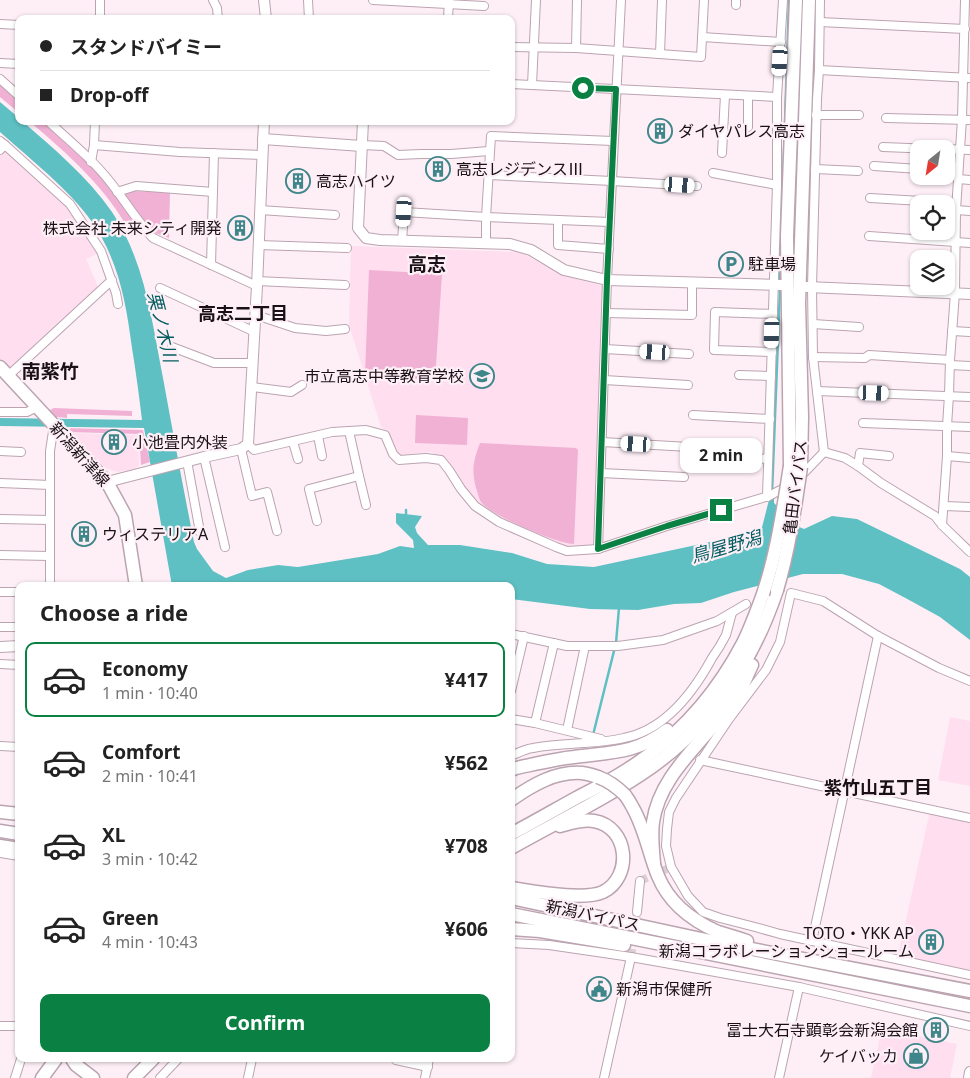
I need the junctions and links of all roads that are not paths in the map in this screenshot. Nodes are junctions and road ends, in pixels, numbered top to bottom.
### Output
1 (100, 0) edge
2 (213, 0) edge
3 (264, 0) edge
4 (308, 0) edge
5 (373, 0) edge
6 (536, 0) edge
7 (577, 0) edge
8 (621, 0) edge
9 (662, 0) edge
10 (704, 0) edge
11 (783, 0) edge
12 (796, 0) edge
13 (809, 0) edge
14 (820, 0) edge
15 (965, 0) edge
16 (449, 2) edge
17 (484, 6) dead end
18 (100, 15) edge
19 (218, 15) edge
20 (266, 15) edge
21 (309, 15) edge
22 (448, 15) edge
23 (820, 22) junction
24 (0, 24) edge
25 (15, 25) edge
26 (966, 28) edge
27 (702, 37) junction
28 (781, 42) junction
29 (515, 47) edge
30 (534, 47) junction
31 (576, 48) junction
32 (619, 52) junction
33 (660, 54) junction
34 (0, 63) edge
35 (15, 64) edge
36 (819, 70) junction
37 (966, 78) edge
38 (0, 79) edge
39 (515, 84) edge
40 (532, 85) junction
41 (616, 89) junction
42 (15, 92) edge
43 (725, 95) junction
44 (748, 96) junction
45 (777, 97) junction
46 (816, 115) junction
47 (859, 115) dead end
48 (886, 118) dead end
49 (966, 119) edge
50 (53, 125) edge
51 (95, 125) edge
52 (264, 125) edge
53 (363, 125) edge
54 (748, 127) dead end
55 (263, 139) junction
56 (613, 140) junction
57 (2, 145) edge
58 (94, 145) junction
59 (362, 145) junction
60 (883, 147) dead end
61 (910, 148) edge
62 (955, 150) edge
63 (960, 150) junction
64 (970, 150) edge
65 (489, 151) junction
66 (214, 153) junction
67 (722, 153) dead end
68 (262, 155) junction
69 (91, 162) junction
70 (874, 166) dead end
71 (910, 168) edge
72 (815, 169) junction
73 (858, 171) dead end
74 (714, 173) dead end
75 (955, 174) edge
76 (489, 175) junction
77 (958, 175) junction
78 (970, 180) edge
79 (612, 181) junction
80 (777, 185) junction
81 (697, 186) dead end
82 (117, 192) junction
83 (213, 192) junction
84 (870, 198) dead end
85 (956, 207) junction
86 (260, 210) junction
87 (970, 211) edge
88 (335, 215) dead end
89 (486, 217) junction
90 (558, 220) junction
91 (610, 222) junction
92 (869, 236) dead end
93 (402, 240) junction
94 (955, 242) junction
95 (970, 243) edge
96 (486, 244) junction
97 (259, 245) junction
98 (347, 248) dead end
99 (609, 249) junction
100 (955, 250) edge
101 (211, 264) junction
102 (112, 280) junction
103 (607, 280) junction
104 (692, 282) junction
105 (257, 284) junction
106 (346, 285) dead end
107 (778, 285) junction
108 (809, 287) junction
109 (160, 288) dead end
110 (910, 291) edge
111 (955, 293) edge
112 (970, 294) edge
113 (955, 295) edge
114 (118, 304) dead end
115 (606, 313) junction
116 (773, 314) junction
117 (256, 315) junction
118 (813, 324) junction
119 (858, 327) dead end
120 (346, 329) dead end
121 (952, 331) junction
122 (255, 332) junction
123 (970, 332) edge
124 (172, 347) dead end
125 (605, 349) junction
126 (772, 352) junction
127 (689, 354) dead end
128 (813, 357) junction
129 (950, 362) junction
130 (253, 363) junction
131 (970, 366) edge
132 (4, 372) edge
133 (739, 375) dead end
134 (771, 376) junction
135 (604, 380) junction
136 (302, 385) dead end
137 (688, 385) dead end
138 (252, 388) junction
139 (817, 391) junction
140 (949, 395) junction
141 (970, 397) edge
142 (37, 406) junction
143 (0, 412) edge
144 (693, 415) dead end
145 (770, 419) junction
146 (864, 423) dead end
147 (54, 425) junction
148 (947, 426) junction
149 (970, 427) edge
150 (349, 431) junction
151 (318, 436) junction
152 (293, 442) junction
153 (602, 442) junction
154 (244, 446) junction
155 (0, 451) edge
156 (21, 452) dead end
157 (824, 452) junction
158 (322, 456) dead end
159 (889, 456) dead end
160 (947, 456) junction
161 (204, 457) junction
162 (970, 458) edge
163 (768, 459) junction
164 (298, 460) dead end
165 (185, 462) junction
166 (795, 466) junction
167 (858, 466) junction
168 (601, 473) junction
169 (359, 476) junction
170 (684, 478) dead end
171 (107, 482) junction
172 (0, 483) edge
173 (50, 485) junction
174 (771, 496) junction
175 (366, 505) dead end
176 (944, 506) junction
177 (970, 507) edge
178 (0, 519) edge
179 (50, 520) junction
180 (317, 521) dead end
181 (942, 525) junction
182 (277, 531) dead end
183 (200, 532) dead end
184 (225, 547) dead end
185 (598, 549) junction
186 (970, 552) edge
187 (0, 555) edge
188 (50, 556) junction
189 (50, 582) edge
190 (135, 582) edge
191 (0, 592) edge
192 (15, 592) edge
193 (771, 595) junction
194 (746, 604) dead end
195 (732, 613) junction
196 (0, 627) edge
197 (15, 627) edge
198 (515, 635) edge
199 (524, 636) junction
200 (878, 636) junction
201 (554, 643) junction
202 (15, 646) edge
203 (585, 646) junction
204 (0, 647) edge
205 (0, 664) edge
206 (15, 664) edge
207 (515, 674) edge
208 (970, 681) edge
209 (690, 717) junction
210 (515, 720) edge
211 (535, 723) junction
212 (567, 730) junction
213 (608, 741) junction
214 (0, 746) edge
215 (15, 747) edge
216 (515, 754) edge
217 (700, 760) junction
218 (540, 763) junction
219 (515, 768) edge
220 (515, 774) edge
221 (844, 791) junction
222 (515, 798) edge
223 (0, 812) edge
224 (15, 814) edge
225 (970, 818) edge
226 (0, 826) edge
227 (15, 827) edge
228 (0, 831) edge
229 (515, 832) edge
230 (539, 832) junction
231 (15, 833) edge
232 (0, 846) edge
233 (515, 846) edge
234 (15, 848) edge
235 (0, 853) edge
236 (15, 855) edge
237 (654, 864) junction
238 (640, 881) dead end
239 (515, 889) edge
240 (515, 899) edge
241 (637, 912) tunnel mouth
242 (515, 915) edge
243 (515, 929) edge
244 (812, 941) junction
245 (515, 943) edge
246 (631, 957) junction
247 (798, 957) junction
248 (738, 959) junction
249 (970, 975) edge
250 (799, 987) junction
251 (968, 991) edge
252 (968, 1006) edge
253 (0, 1026) edge
254 (15, 1026) edge
255 (970, 1026) edge
256 (21, 1062) edge
257 (54, 1062) edge
258 (74, 1062) edge
259 (175, 1062) edge
260 (251, 1062) edge
261 (429, 1063) edge
262 (147, 1068) edge
263 (970, 1072) edge
264 (15, 1078) edge
265 (42, 1078) edge
266 (93, 1078) edge
267 (134, 1078) edge
268 (160, 1078) edge
269 (248, 1078) edge
270 (425, 1078) edge
271 (604, 1078) edge
272 (779, 1078) edge
273 (968, 1078) edge

1 - 18 street
2 - 19 street
3 - 20 street
4 - 21 street
5 - 16 street
6 - 30 street
7 - 31 street
8 - 32 street
9 - 33 street
10 - 27 street
11 - 28 street
12 - 166 main road, 亀田バイパス
13 - 166 main road, 亀田バイパス
14 - 23 street
15 - 26 street
16 - 17 street
16 - 22 street
23 - 26 street
23 - 36 street
24 - 25 street
26 - 37 street
27 - 28 street
27 - 33 street
28 - 45 street
29 - 30 street
30 - 31 street
30 - 40 street
31 - 32 street
32 - 33 street
32 - 41 street
34 - 35 street
36 - 37 street
36 - 46 street
37 - 49 street
38 - 42 street
39 - 40 street
40 - 41 street
41 - 43 street
41 - 56 street
43 - 44 street
43 - 67 street
44 - 45 street
44 - 54 street
45 - 80 street
46 - 47 street
46 - 72 street
48 - 49 street
49 - 63 street
50 - 69 street
51 - 58 street
52 - 55 street
53 - 59 street
55 - 59 street
55 - 68 street
56 - 65 street
56 - 79 street
57 - 102 street
58 - 66 street
58 - 69 street
59 - 65 street
59 - 93 street
60 - 61 street
62 - 63 street
63 - 64 street
63 - 77 street
65 - 76 street
66 - 68 street
66 - 83 street
68 - 86 street
69 - 82 street
70 - 71 street
72 - 73 street
72 - 108 street
74 - 80 street
75 - 77 street
76 - 79 street
76 - 89 street
77 - 78 street
77 - 85 street
79 - 81 street
79 - 91 street
80 - 107 street
82 - 83 street
82 - 101 street
83 - 101 street
84 - 85 street
85 - 87 street
85 - 94 street
86 - 88 street
86 - 97 street
89 - 90 street
89 - 93 street
89 - 96 street
90 - 91 street
90 - 99 street
91 - 99 street
92 - 94 street
93 - 96 street
94 - 95 street
94 - 100 street
96 - 103 street
97 - 98 street
97 - 105 street
99 - 103 street
101 - 105 street
102 - 114 street
102 - 132 street
103 - 104 street
103 - 115 street
104 - 107 street
104 - 115 street
105 - 106 street
105 - 117 street
107 - 116 street
108 - 110 street
108 - 118 street
109 - 122 street
111 - 112 street
113 - 121 street
115 - 125 street
116 - 126 street
116 - 126 street
117 - 120 street
117 - 122 street
118 - 119 street
118 - 128 street
121 - 123 street
121 - 129 street
122 - 130 street
124 - 130 street
125 - 127 street
125 - 135 street
126 - 134 street
128 - 129 street
128 - 139 street
129 - 131 street
129 - 140 street
130 - 138 street
132 - 142 main road, 新潟新津線
133 - 134 street
134 - 145 street
135 - 137 street
135 - 153 street
136 - 138 street
138 - 154 street
139 - 140 street
139 - 157 street
140 - 141 street
140 - 148 street
142 - 143 street
142 - 147 main road, 新潟新津線
144 - 145 street
145 - 163 street
146 - 148 street
147 - 171 main road, 新潟新津線
147 - 173 street
148 - 149 street
148 - 160 street
150 - 151 street
150 - 169 street
150 - 185 street
151 - 152 street
151 - 158 street
152 - 154 street
152 - 164 street
153 - 163 street
153 - 168 street
154 - 161 street
154 - 182 street
155 - 156 street
157 - 167 street
157 - 174 street
159 - 167 street
160 - 162 street
160 - 176 street
161 - 165 street
161 - 184 street
163 - 174 street
165 - 171 street
165 - 183 street
166 - 193 main road, 亀田バイパス, bridge
167 - 181 street
168 - 170 street
168 - 185 street
169 - 175 street
169 - 180 street
171 - 190 main road, 新潟新津線
172 - 173 street
173 - 179 street
174 - 185 street
176 - 177 street
176 - 181 street
178 - 179 street
179 - 188 street
181 - 186 street
187 - 188 street
188 - 189 street
191 - 192 street
193 - 209 main road, 亀田バイパス
193 - 230 main road, 亀田バイパス
193 - 237 main road
194 - 195 street
195 - 203 street
195 - 213 street
196 - 197 street
198 - 199 street
199 - 201 street
199 - 207 street
200 - 208 street
200 - 217 street
200 - 221 street
201 - 203 street
201 - 211 street
202 - 204 street
203 - 212 street
205 - 206 street
209 - 218 main road
209 - 229 main road, 亀田バイパス
210 - 211 street
211 - 212 street
212 - 213 street
213 - 216 street
214 - 215 street
217 - 221 street
217 - 244 street
218 - 219 main road
218 - 220 main road
221 - 225 street
221 - 244 street
222 - 237 main road, bridge
223 - 224 main road
226 - 227 main road
228 - 231 main road
230 - 233 main road, 亀田バイパス
230 - 239 main road
232 - 234 main road
235 - 236 street
237 - 247 main road
238 - 241 street
240 - 247 main road, 新潟バイパス
242 - 248 main road, 新潟バイパス
243 - 248 main road
244 - 249 street
245 - 246 street
246 - 250 street
246 - 271 street
247 - 251 main road, 新潟バイパス
248 - 252 main road, 新潟バイパス
250 - 255 street
250 - 272 street
253 - 254 street
256 - 264 street
257 - 265 main road
258 - 266 main road
259 - 268 street
260 - 269 street
261 - 270 street
262 - 267 main road
263 - 273 street

